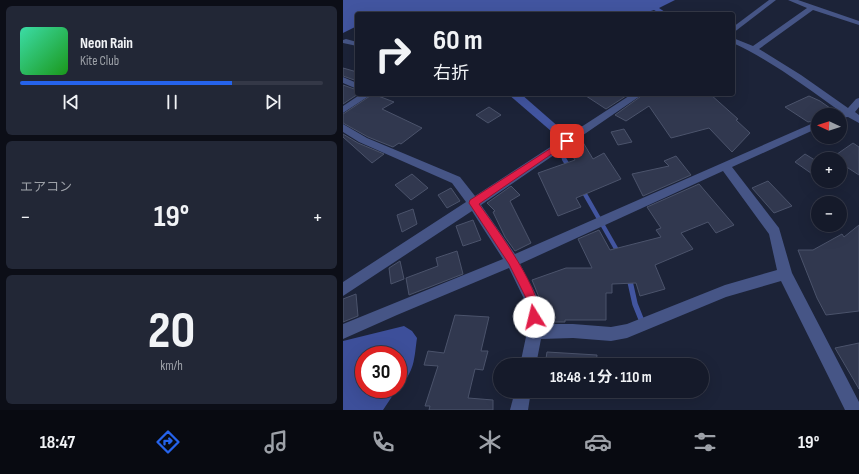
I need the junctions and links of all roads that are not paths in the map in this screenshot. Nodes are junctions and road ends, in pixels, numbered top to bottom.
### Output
1 (773, 0) edge
2 (791, 0) edge
3 (812, 7) junction
4 (859, 23) edge
5 (735, 29) edge
6 (346, 41) dead end
7 (735, 41) edge
8 (355, 43) edge
9 (754, 49) junction
10 (343, 80) edge
11 (355, 85) edge
12 (364, 96) edge
13 (635, 96) edge
14 (859, 101) edge
15 (838, 108) edge
16 (343, 110) edge
17 (847, 112) edge
18 (847, 115) edge
19 (859, 120) edge
20 (343, 127) edge
21 (811, 127) edge
22 (725, 166) junction
23 (473, 203) junction
24 (512, 261) junction
25 (785, 274) junction
26 (343, 290) edge
27 (343, 332) edge
28 (535, 332) junction
29 (529, 358) edge
30 (522, 398) edge
31 (519, 410) edge
32 (854, 410) edge

1 - 5 street
2 - 3 street
3 - 4 street
3 - 9 street
6 - 8 street
7 - 9 street
9 - 15 street
10 - 11 street
12 - 16 street
13 - 23 street
14 - 17 street
18 - 19 street
20 - 23 street
21 - 22 street
22 - 24 street
22 - 25 street
23 - 24 street
23 - 26 street
24 - 27 street
24 - 28 street
25 - 28 street
25 - 32 street
28 - 29 street
30 - 31 street

